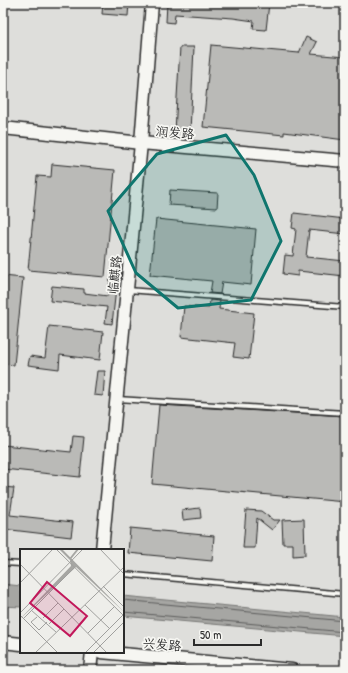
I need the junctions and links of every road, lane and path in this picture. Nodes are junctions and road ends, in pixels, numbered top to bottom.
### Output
1 (152, 3) edge
2 (3, 128) edge
3 (141, 143) junction
4 (345, 162) edge
5 (126, 289) junction
6 (345, 307) edge
7 (115, 399) junction
8 (345, 413) edge
9 (102, 549) edge
10 (3, 563) edge
11 (20, 564) edge
12 (124, 574) edge
13 (345, 594) edge
14 (3, 642) edge
15 (20, 644) edge
16 (92, 653) edge
17 (112, 653) edge
18 (90, 670) edge
19 (292, 670) edge

1 - 3 street, 临麒路
2 - 3 street, 润发路
3 - 4 street, 润发路
3 - 5 street, 临麒路
5 - 6 lane
5 - 7 street, 临麒路
7 - 8 lane
7 - 9 street, 临麒路
10 - 11 lane
12 - 13 lane
14 - 15 street
16 - 18 street
17 - 19 street, 兴发路

